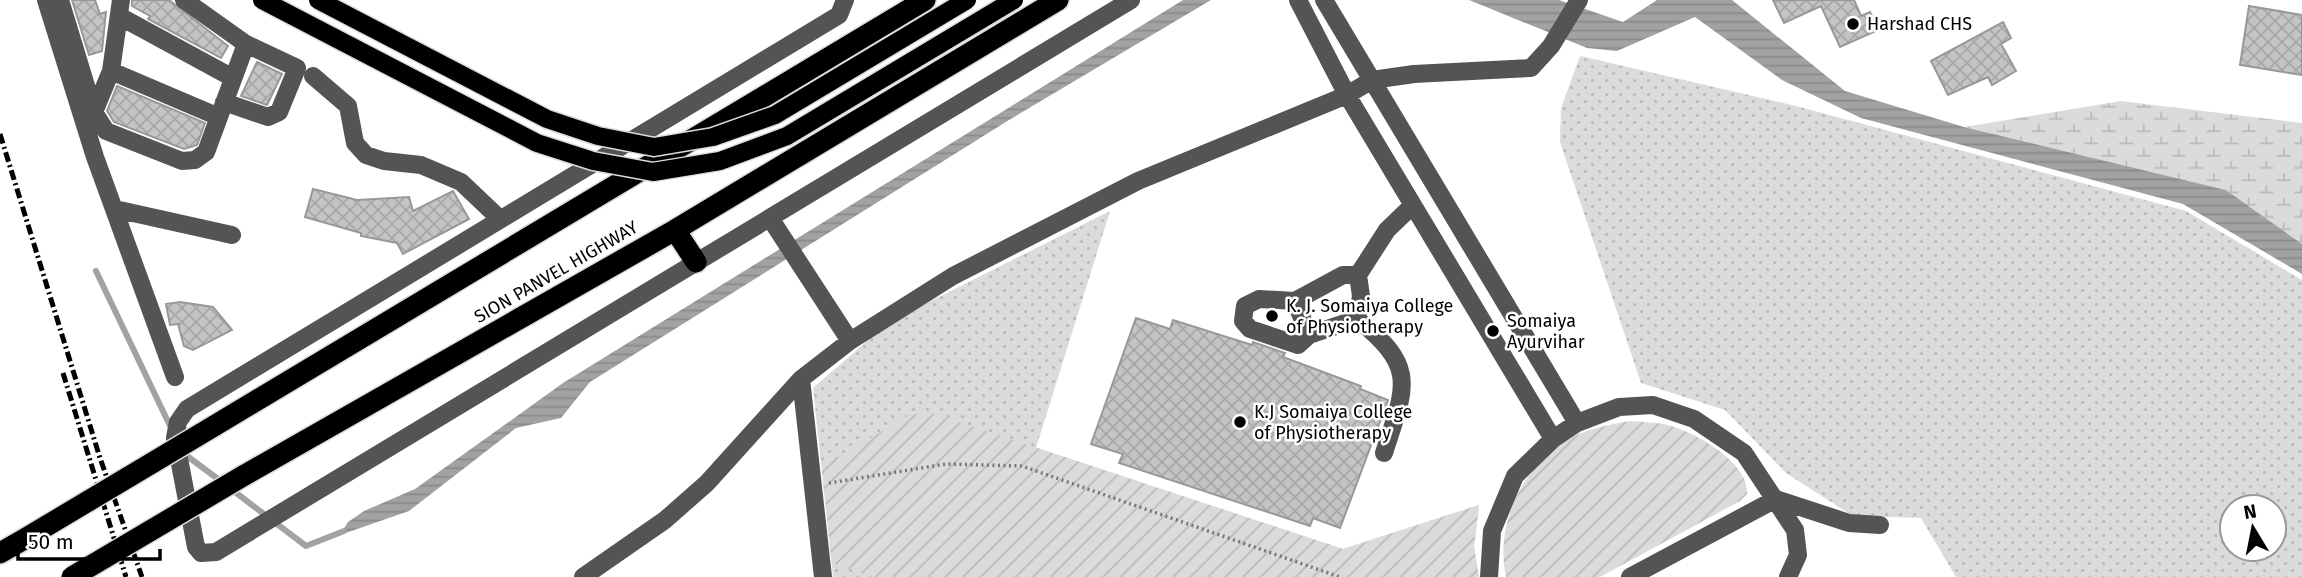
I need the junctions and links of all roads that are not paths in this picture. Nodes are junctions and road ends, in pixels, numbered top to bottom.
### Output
1 (46, 0) edge
2 (60, 0) edge
3 (184, 0) edge
4 (262, 0) edge
5 (318, 0) edge
6 (845, 0) edge
7 (925, 0) edge
8 (967, 0) edge
9 (1014, 0) edge
10 (1058, 0) edge
11 (1131, 0) edge
12 (1298, 0) edge
13 (1324, 0) edge
14 (1576, 4) edge
15 (120, 8) edge
16 (246, 44) junction
17 (111, 71) junction
18 (313, 76) dead end
19 (233, 78) junction
20 (1372, 80) junction
21 (1347, 95) junction
22 (221, 110) junction
23 (94, 113) junction
24 (1427, 173) junction
25 (1402, 187) junction
26 (1443, 199) junction
27 (115, 209) junction
28 (1416, 210) junction
29 (770, 218) junction
30 (500, 219) junction
31 (675, 230) junction
32 (233, 235) dead end
33 (696, 262) junction
34 (1358, 275) junction
35 (1295, 301) junction
36 (1357, 320) junction
37 (1309, 335) junction
38 (850, 341) junction
39 (175, 377) dead end
40 (801, 379) junction
41 (1577, 422) junction
42 (1553, 439) junction
43 (1384, 453) dead end
44 (1776, 499) junction
45 (1880, 525) dead end
46 (0, 553) edge
47 (72, 577) edge
48 (583, 577) edge
49 (823, 577) edge
50 (1489, 577) edge
51 (1630, 577) edge
52 (1788, 577) edge

1 - 27 street
2 - 23 street
3 - 16 street
4 - 9 main road, bridge
5 - 8 main road, bridge
6 - 30 street
7 - 46 highway, bridge
10 - 31 highway, SION PANVEL HIGHWAY
11 - 29 street
12 - 21 street
13 - 20 street
14 - 20 street
15 - 17 street
15 - 19 street
16 - 19 street
16 - 22 street
17 - 22 street
17 - 23 street
18 - 30 street
19 - 22 street
20 - 21 street
20 - 24 street
21 - 25 street
21 - 38 street
22 - 23 street
24 - 25 street
24 - 26 street
25 - 28 street
26 - 28 street
26 - 41 street
27 - 32 street
27 - 39 street
28 - 34 street
28 - 42 street
29 - 33 street
29 - 38 street
30 - 33 street
31 - 33 highway
31 - 47 highway, SION PANVEL HIGHWAY, bridge
34 - 35 street
34 - 36 street
35 - 37 street
35 - 37 street
36 - 37 street
36 - 43 street
38 - 40 street
40 - 48 street
40 - 49 street
41 - 42 street
41 - 44 street
42 - 50 street
44 - 45 street
44 - 51 street
44 - 52 street

